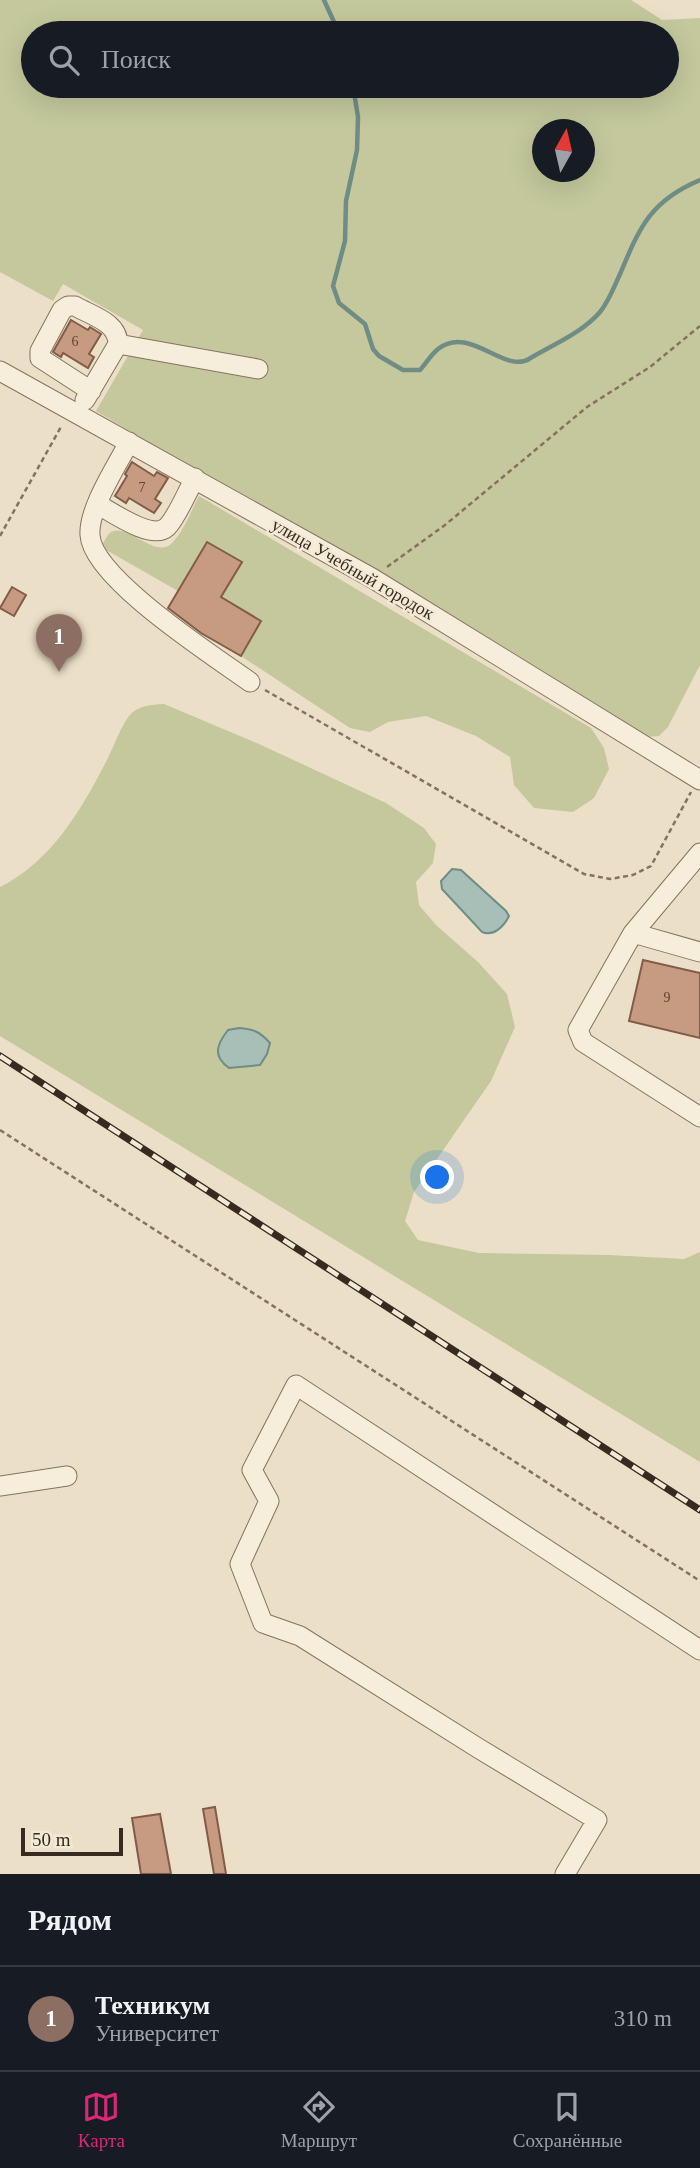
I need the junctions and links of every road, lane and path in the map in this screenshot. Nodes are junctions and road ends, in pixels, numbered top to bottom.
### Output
1 (700, 326) edge
2 (118, 344) junction
3 (258, 369) dead end
4 (0, 370) edge
5 (91, 391) junction
6 (74, 412) junction
7 (130, 442) junction
8 (195, 478) junction
9 (97, 503) junction
10 (0, 536) edge
11 (372, 578) junction
12 (250, 682) joint
13 (699, 779) edge
14 (700, 853) edge
15 (633, 933) junction
16 (700, 952) edge
17 (700, 1117) edge
18 (0, 1130) edge
19 (67, 1476) dead end
20 (0, 1486) edge
21 (700, 1581) edge
22 (700, 1650) edge
23 (565, 1874) edge

1 - 11 path
2 - 3 street
2 - 5 street
2 - 5 street
4 - 6 street, улица Учебный городок
5 - 6 street
6 - 7 street, улица Учебный городок
6 - 10 path
7 - 8 street, улица Учебный городок
7 - 9 street
8 - 9 street
8 - 11 street, улица Учебный городок
9 - 12 street
11 - 13 street, улица Учебный городок
12 - 13 path
14 - 15 street
15 - 16 street
15 - 17 street
18 - 21 path
19 - 20 street
22 - 23 street

